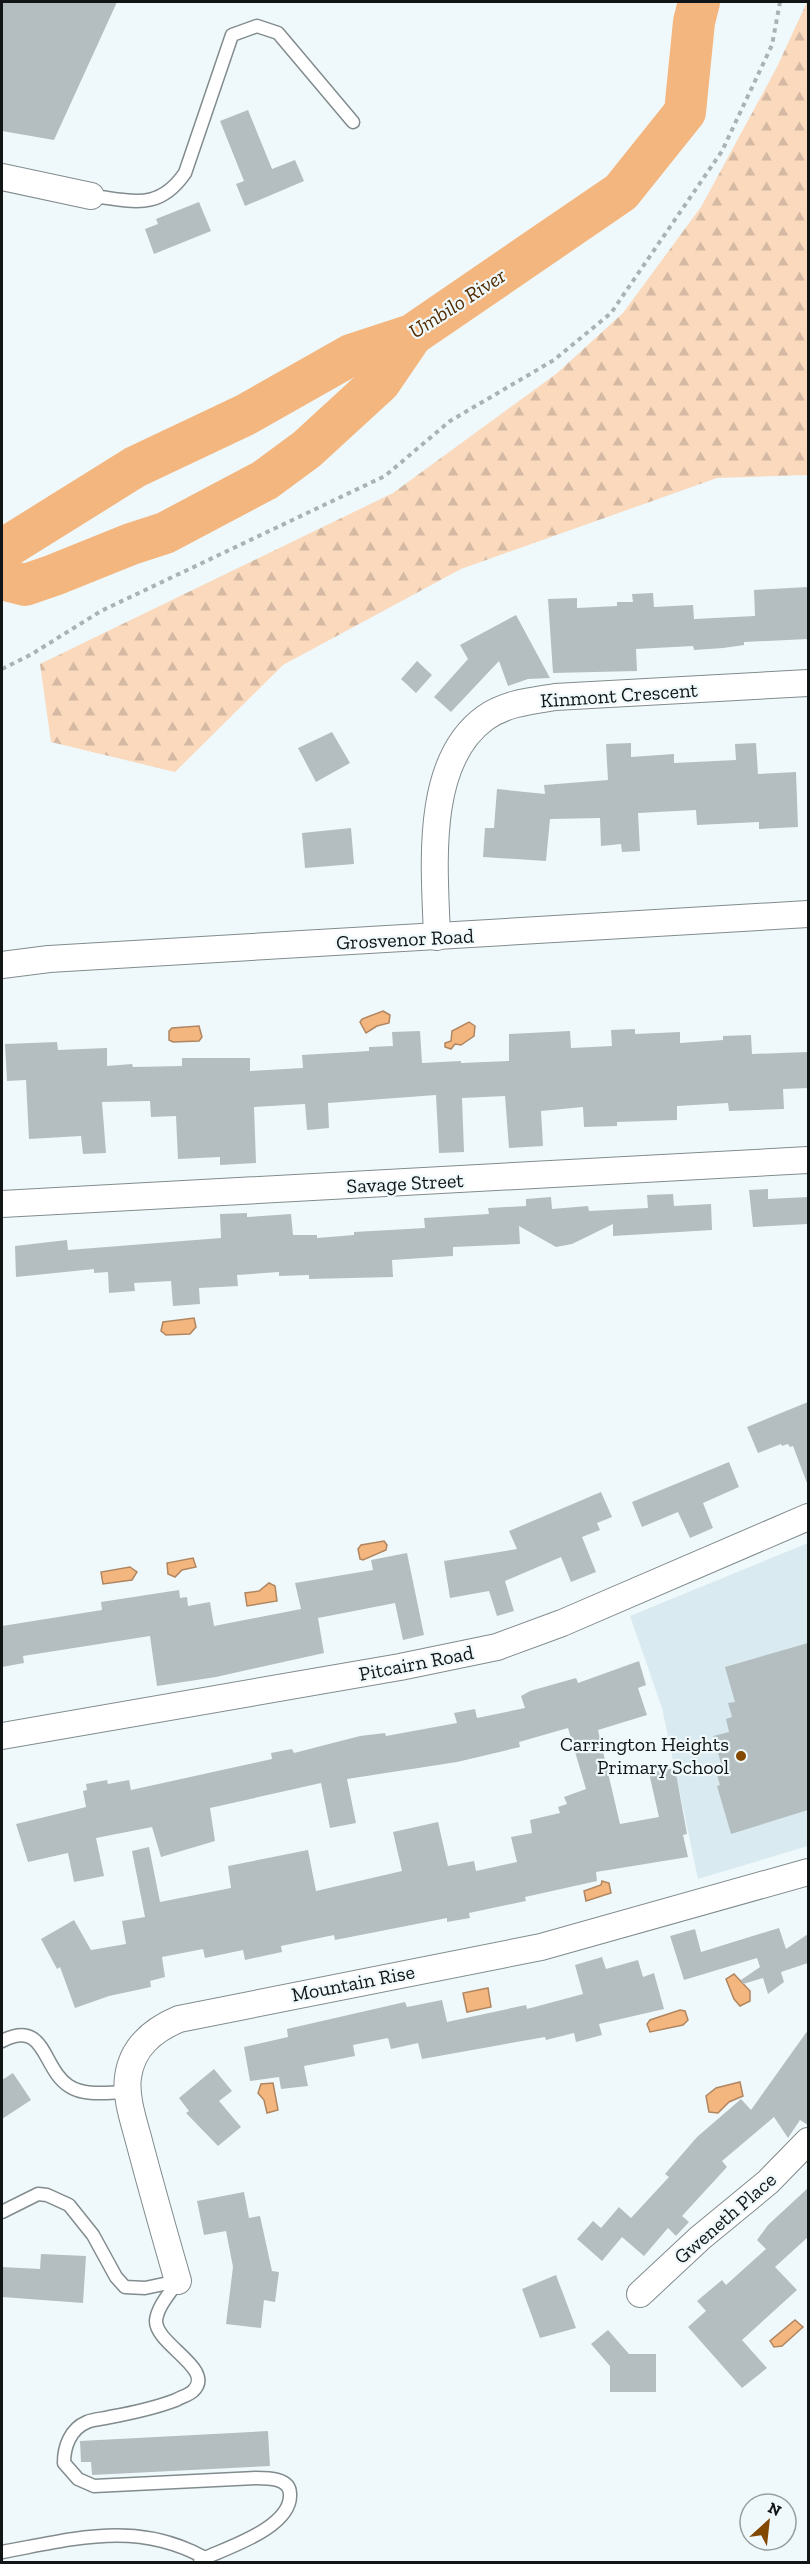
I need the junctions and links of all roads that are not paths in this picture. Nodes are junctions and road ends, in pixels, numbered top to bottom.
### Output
1 (353, 122) dead end
2 (2, 177) edge
3 (91, 196) joint
4 (808, 683) edge
5 (808, 914) edge
6 (437, 937) junction
7 (2, 965) edge
8 (808, 1160) edge
9 (2, 1204) edge
10 (808, 1517) edge
11 (2, 1736) edge
12 (808, 1872) edge
13 (2, 2041) edge
14 (129, 2092) junction
15 (808, 2141) edge
16 (2, 2212) edge
17 (178, 2281) junction
18 (640, 2294) dead end
19 (2, 2552) edge
20 (203, 2560) edge

1 - 3 lane
2 - 3 street
4 - 6 street, Kinmont Crescent
5 - 6 street, Grosvenor Road
6 - 7 street, Grosvenor Road
8 - 9 street, Savage Street
10 - 11 street, Pitcairn Road
12 - 14 street, Mountain Rise
13 - 14 lane
14 - 17 street, Mountain Rise
15 - 18 street, Gweneth Place
16 - 17 lane
17 - 20 lane
19 - 20 lane

